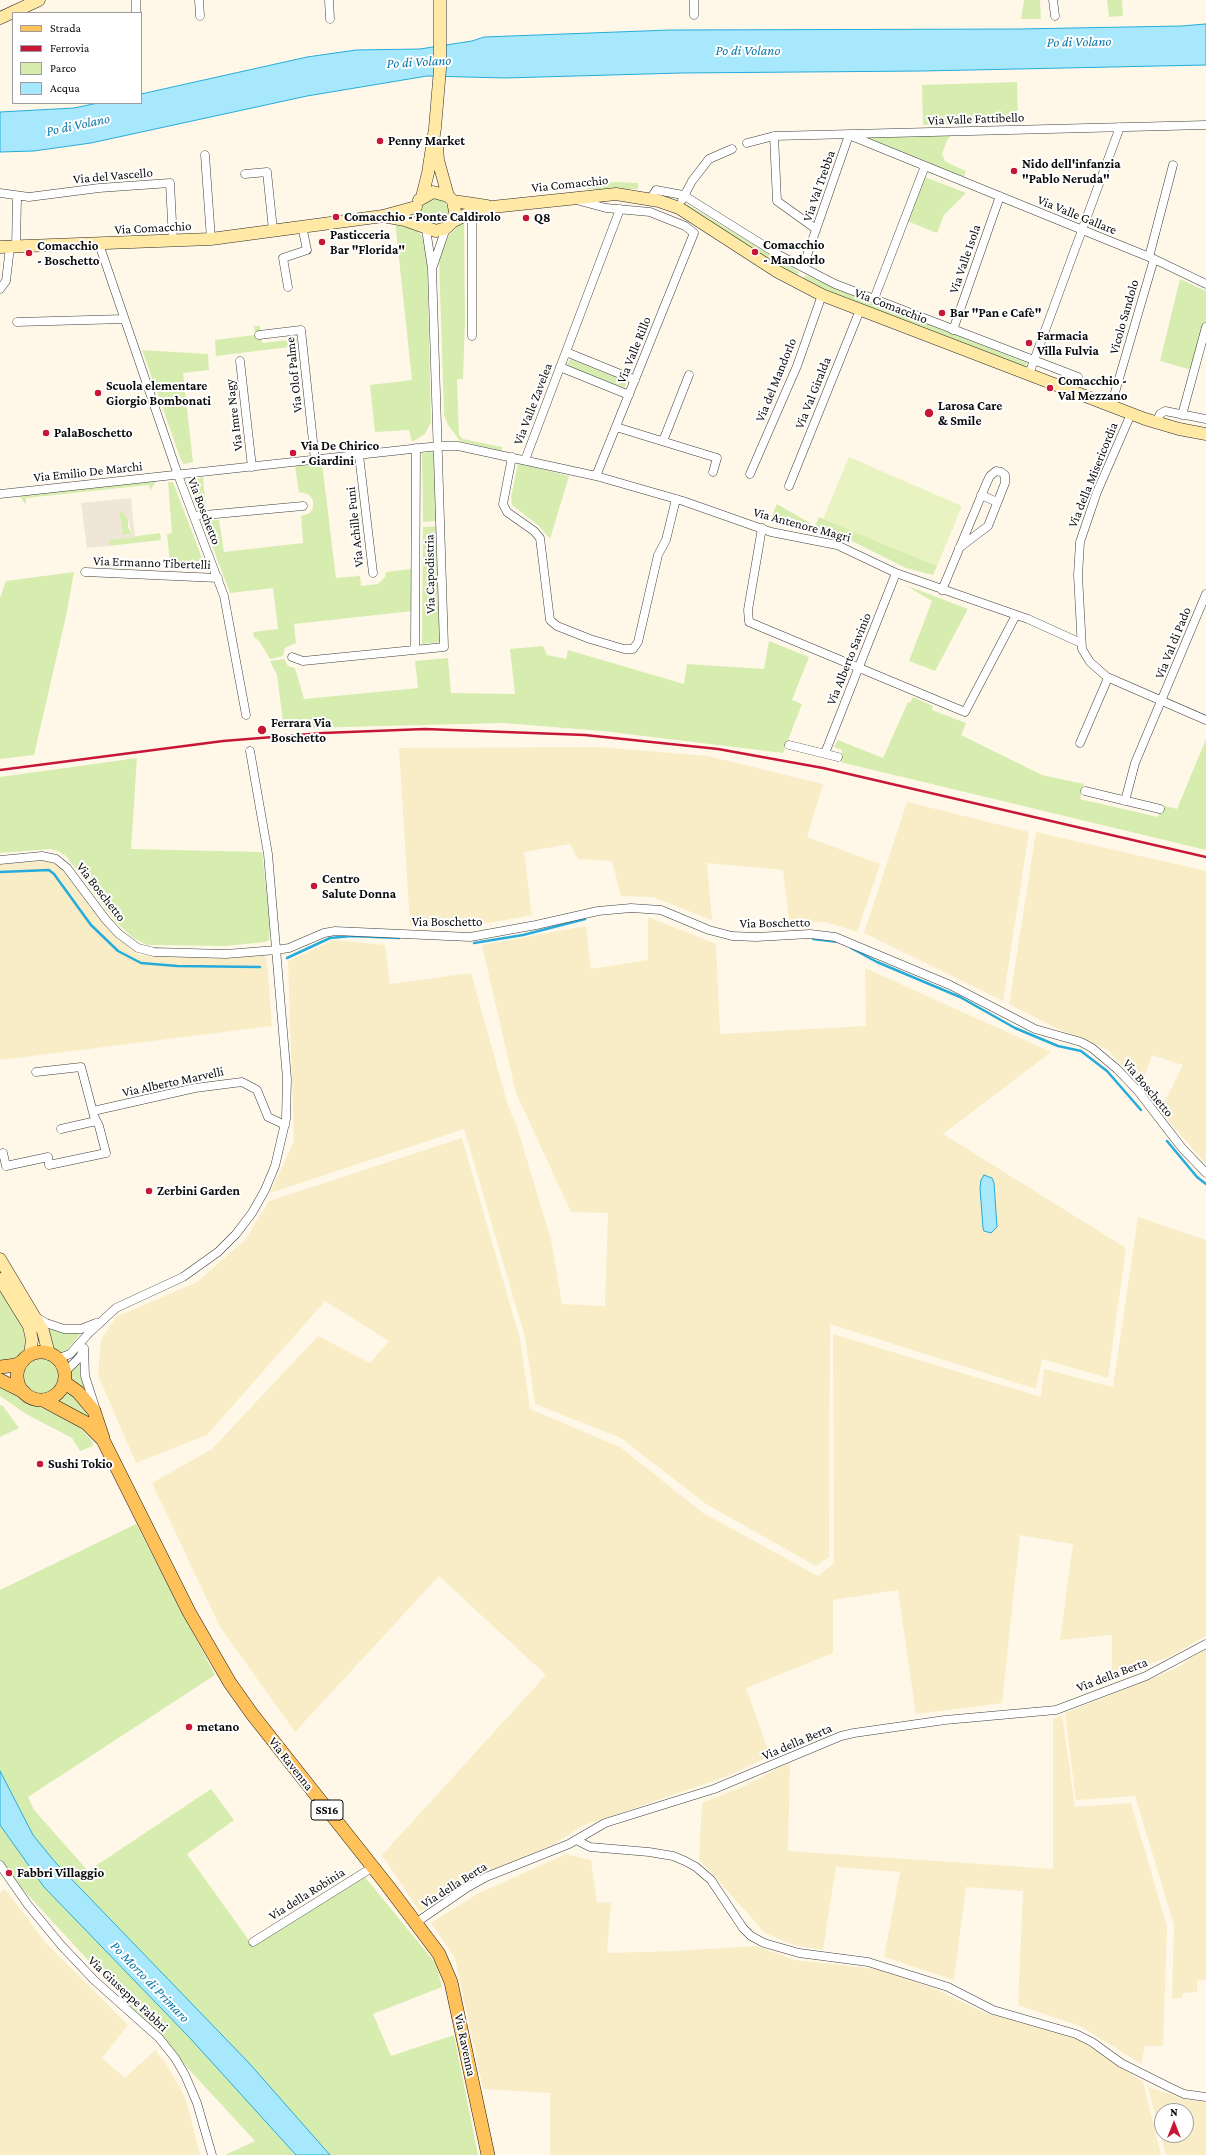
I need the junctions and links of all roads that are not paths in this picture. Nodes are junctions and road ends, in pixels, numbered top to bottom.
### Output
1 (39, 0) edge
2 (136, 0) edge
3 (199, 0) edge
4 (329, 0) edge
5 (440, 0) edge
6 (694, 0) edge
7 (1053, 0) edge
8 (12, 12) edge
9 (13, 12) edge
10 (136, 12) edge
11 (694, 15) dead end
12 (200, 16) dead end
13 (1055, 16) dead end
14 (0, 18) edge
15 (330, 19) dead end
16 (1206, 124) edge
17 (1120, 127) junction
18 (435, 128) junction
19 (849, 135) junction
20 (774, 136) junction
21 (747, 143) dead end
22 (732, 149) dead end
23 (205, 155) dead end
24 (1173, 165) dead end
25 (925, 166) junction
26 (245, 174) dead end
27 (0, 193) edge
28 (606, 194) junction
29 (683, 195) junction
30 (1000, 196) junction
31 (17, 197) junction
32 (569, 198) junction
33 (651, 198) junction
34 (450, 199) junction
35 (419, 202) junction
36 (492, 207) junction
37 (679, 208) junction
38 (620, 209) junction
39 (472, 213) junction
40 (383, 216) junction
41 (449, 225) junction
42 (302, 226) junction
43 (424, 227) junction
44 (816, 229) junction
45 (273, 230) junction
46 (1083, 230) junction
47 (211, 238) junction
48 (173, 241) junction
49 (99, 244) junction
50 (9, 247) edge
51 (1151, 258) junction
52 (803, 267) junction
53 (432, 269) junction
54 (1206, 284) edge
55 (288, 287) dead end
56 (0, 289) edge
57 (822, 295) junction
58 (874, 299) junction
59 (860, 310) junction
60 (124, 319) junction
61 (17, 322) dead end
62 (1206, 328) edge
63 (953, 330) junction
64 (260, 335) dead end
65 (472, 336) dead end
66 (566, 352) junction
67 (240, 361) dead end
68 (1034, 361) junction
69 (560, 367) junction
70 (1029, 374) junction
71 (689, 375) dead end
72 (1078, 377) dead end
73 (635, 380) junction
74 (629, 395) junction
75 (1111, 406) junction
76 (1131, 414) junction
77 (1182, 415) junction
78 (1206, 419) edge
79 (1156, 423) junction
80 (616, 427) junction
81 (1206, 434) edge
82 (663, 441) junction
83 (439, 446) junction
84 (416, 448) junction
85 (359, 454) junction
86 (512, 457) junction
87 (315, 460) junction
88 (525, 460) junction
89 (252, 467) junction
90 (713, 472) dead end
91 (750, 474) dead end
92 (178, 475) junction
93 (596, 476) junction
94 (788, 486) dead end
95 (0, 494) edge
96 (981, 495) junction
97 (676, 499) junction
98 (997, 502) junction
99 (303, 506) dead end
100 (194, 516) junction
101 (762, 528) junction
102 (959, 548) junction
103 (85, 572) dead end
104 (372, 573) dead end
105 (896, 573) junction
106 (218, 578) junction
107 (942, 590) junction
108 (1206, 594) edge
109 (1016, 615) junction
110 (1082, 643) junction
111 (415, 650) junction
112 (292, 657) dead end
113 (859, 668) junction
114 (1108, 678) junction
115 (1163, 701) junction
116 (246, 716) dead end
117 (1206, 720) edge
118 (1080, 743) dead end
119 (789, 745) dead end
120 (250, 751) dead end
121 (824, 753) junction
122 (838, 757) dead end
123 (1085, 791) dead end
124 (1125, 801) junction
125 (1160, 809) dead end
126 (0, 860) edge
127 (276, 950) junction
128 (36, 1072) dead end
129 (93, 1112) junction
130 (96, 1121) junction
131 (285, 1125) junction
132 (61, 1129) dead end
133 (2, 1153) dead end
134 (1206, 1173) edge
135 (0, 1259) edge
136 (0, 1279) edge
137 (35, 1316) junction
138 (100, 1321) junction
139 (89, 1332) junction
140 (84, 1348) junction
141 (53, 1356) junction
142 (26, 1358) junction
143 (0, 1368) edge
144 (64, 1377) junction
145 (0, 1380) edge
146 (24, 1392) junction
147 (43, 1400) junction
148 (100, 1424) junction
149 (104, 1440) junction
150 (1206, 1644) edge
151 (576, 1840) junction
152 (0, 1865) edge
153 (373, 1867) junction
154 (417, 1922) junction
155 (253, 1942) dead end
156 (1206, 2097) edge
157 (212, 2155) edge
158 (488, 2155) edge

1 - 9 main road
2 - 10 street
3 - 12 street
4 - 15 street
5 - 18 main road
6 - 11 street
7 - 13 street
8 - 14 main road
16 - 17 street, Via Valle Fattibello
17 - 19 street, Via Valle Fattibello
17 - 46 street
18 - 34 main road
18 - 35 main road
19 - 20 street, Via Valle Fattibello
19 - 25 street, Via Valle Gallare
19 - 44 street, Via Val Trebba
20 - 21 street, Via Valle Fattibello
20 - 44 street
22 - 29 street
23 - 47 street, Via Comacchio
24 - 51 street, Vicolo Sandolo
25 - 30 street, Via Valle Gallare
25 - 58 street
26 - 45 street
27 - 31 street, Via del Vascello
28 - 32 main road, Via Comacchio
28 - 33 main road, Via Comacchio
28 - 38 street
29 - 33 street, Via Comacchio
29 - 37 street
29 - 52 street, Via Comacchio
30 - 46 street, Via Valle Gallare
30 - 63 street, Via Valle Isola
31 - 48 street, Via del Vascello
31 - 50 street
32 - 36 main road, Via Comacchio
32 - 38 street
33 - 37 main road, Via Comacchio
34 - 35 main road, Via Comacchio
34 - 36 main road, Via Comacchio
34 - 41 main road
35 - 40 main road, Via Comacchio
35 - 43 main road
36 - 39 main road, Via Comacchio
37 - 57 main road, Via Comacchio
38 - 66 street, Via Valle Zavelea
38 - 73 street, Via Valle Rillo
39 - 41 main road, Via Comacchio
39 - 65 street
40 - 42 main road, Via Comacchio
40 - 43 main road, Via Comacchio
41 - 43 main road, Via Comacchio
41 - 53 street, Via Capodistria
42 - 45 main road, Via Comacchio
42 - 55 street
43 - 53 street, Via Capodistria
44 - 52 street, Via Val Trebba
45 - 47 main road, Via Comacchio
46 - 51 street, Via Valle Gallare
46 - 68 street
47 - 48 main road, Via Comacchio
48 - 49 main road, Via Comacchio
49 - 50 main road, Via Comacchio
49 - 60 street, Via Boschetto
50 - 56 street
51 - 54 street, Via Valle Gallare
51 - 75 street, Vicolo Sandolo
52 - 58 street, Via Comacchio
53 - 83 street, Via Capodistria
57 - 59 main road, Via Comacchio
57 - 91 street, Via del Mandorlo
58 - 63 street, Via Comacchio
59 - 70 main road, Via Comacchio
59 - 94 street, Via Val Giralda
60 - 61 street
60 - 92 street, Via Boschetto
62 - 77 street
63 - 68 street, Via Comacchio
64 - 87 street, Via Olof Palme
66 - 69 street, Via Valle Zavelea
66 - 73 street
67 - 89 street, Via Imre Nagy
68 - 70 street
68 - 72 street, Via Comacchio
69 - 74 street
69 - 88 street, Via Valle Zavelea
70 - 75 main road, Via Comacchio
71 - 82 street
73 - 74 street, Via Valle Rillo
74 - 80 street, Via Valle Rillo
75 - 76 main road, Via Comacchio
76 - 79 main road, Via Comacchio
76 - 110 street, Via della Misericordia
77 - 78 street
77 - 79 street
79 - 81 main road, Via Comacchio
80 - 82 street
80 - 93 street, Via Valle Rillo
82 - 90 street
83 - 84 street, Via Emilio De Marchi
83 - 86 street, Via Emilio De Marchi
83 - 111 street, Via Capodistria
84 - 85 street, Via Emilio De Marchi
84 - 111 street, Via Capodistria
85 - 87 street, Via Emilio De Marchi
85 - 104 street, Via Achille Funi
86 - 88 street, Via Emilio De Marchi
86 - 97 street
87 - 89 street, Via Emilio De Marchi
88 - 93 street, Via Valle Zavelea
89 - 92 street, Via Emilio De Marchi
92 - 95 street, Via Emilio De Marchi
92 - 100 street, Via Boschetto
93 - 97 street, Via Valle Zavelea
96 - 98 street
96 - 98 street
96 - 102 street
97 - 101 street, Via Antenore Magri
98 - 102 street
99 - 100 street
100 - 106 street, Via Boschetto
101 - 105 street, Via Antenore Magri
101 - 113 street
102 - 107 street
103 - 106 street, Via Ermanno Tibertelli
105 - 107 street
105 - 113 street, Via Alberto Savinio
106 - 116 street, Via Boschetto
107 - 109 street
108 - 115 street, Via Val di Pado
109 - 110 street
109 - 113 street
110 - 114 street, Via della Misericordia
111 - 112 street
113 - 121 street, Via Alberto Savinio
114 - 115 street, Via della Misericordia
114 - 118 street
115 - 117 street, Via della Misericordia
115 - 124 street, Via Val di Pado
119 - 121 street
120 - 127 street
121 - 122 street
123 - 124 street
124 - 125 street
126 - 127 street, Via Boschetto
127 - 131 street
127 - 134 street, Via Boschetto
128 - 129 street
129 - 130 street
129 - 131 street, Via Alberto Marvelli
130 - 132 street
130 - 133 street
131 - 138 street
135 - 137 main road, Via Ravenna
136 - 142 main road
137 - 138 street
137 - 141 main road, Via Ravenna
138 - 139 street
139 - 140 street
139 - 141 street
140 - 144 street
140 - 148 street
141 - 142 main road
141 - 144 main road, Via Ravenna
142 - 143 main road
142 - 146 main road
144 - 147 main road
144 - 148 main road, Via Ravenna
145 - 146 main road, Via Ravenna
146 - 147 main road, Via Ravenna
147 - 149 main road, Via Ravenna
148 - 149 main road, Via Ravenna
149 - 153 main road, Via Ravenna / SS16
150 - 151 street, Via della Berta
151 - 154 street, Via della Berta
151 - 156 street
152 - 157 street, Via Giuseppe Fabbri
153 - 154 main road, Via Ravenna / SS16
153 - 155 street, Via della Robinia
154 - 158 main road, Via Ravenna / SS16

